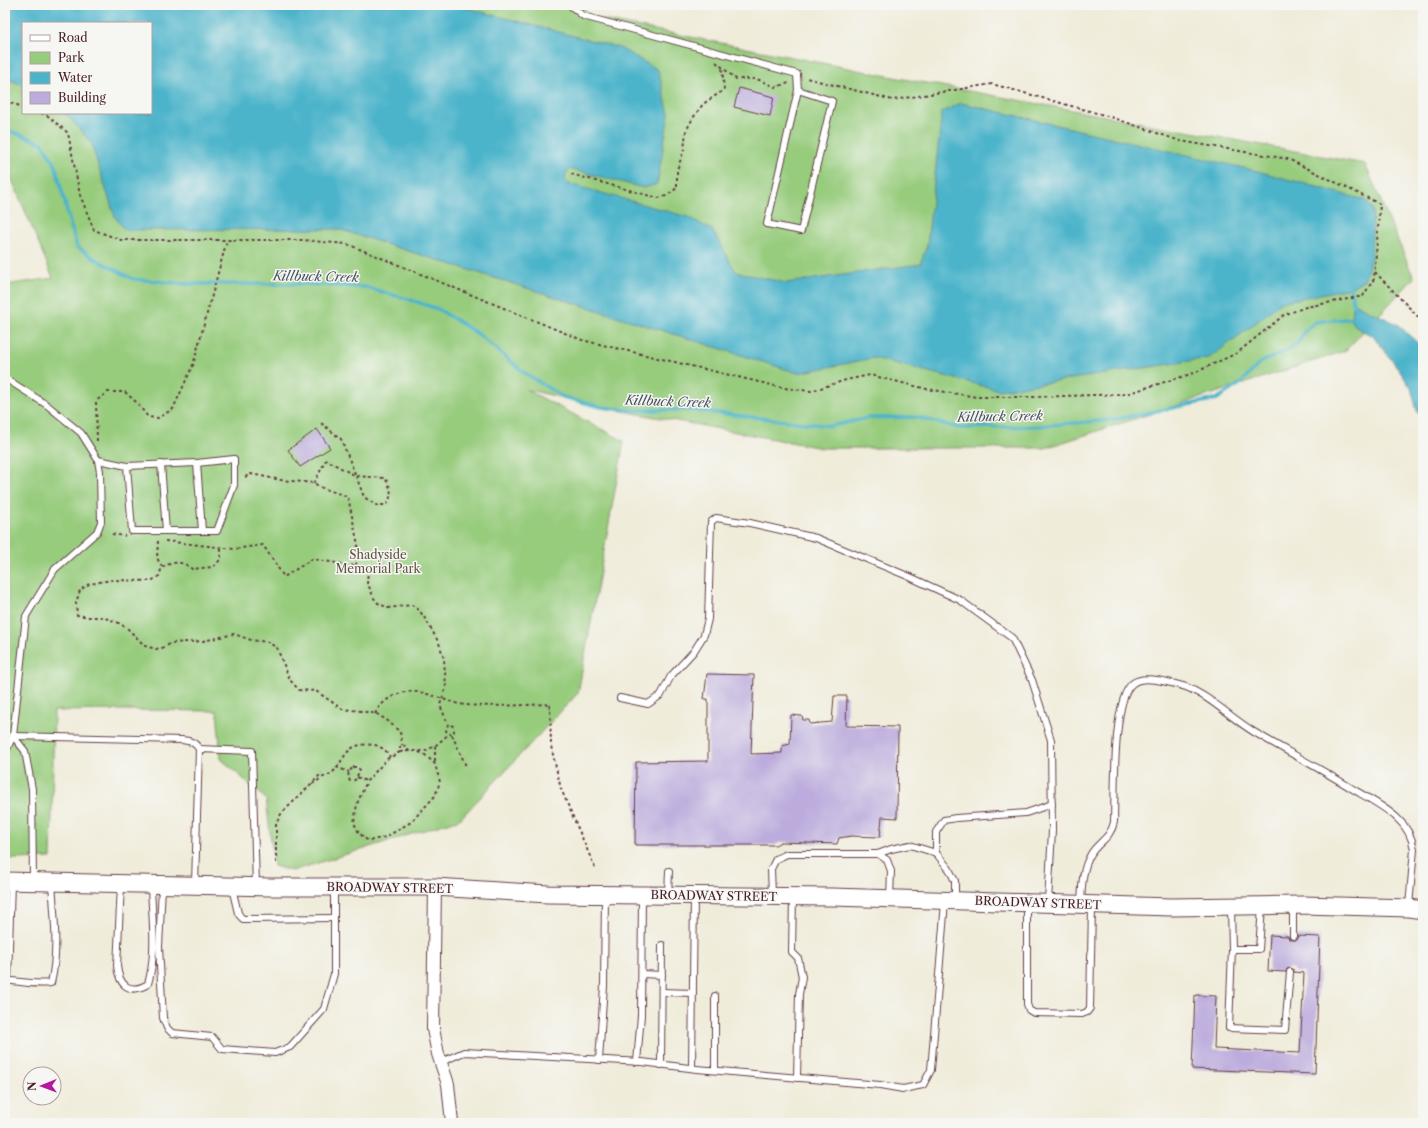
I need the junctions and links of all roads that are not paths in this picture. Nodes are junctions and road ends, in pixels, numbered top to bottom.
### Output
1 (570, 5) edge
2 (798, 90) junction
3 (5, 378) edge
4 (98, 460) junction
5 (197, 463) junction
6 (161, 464) junction
7 (127, 466) junction
8 (202, 530) junction
9 (166, 531) junction
10 (620, 698) dead end
11 (13, 736) junction
12 (199, 749) junction
13 (5, 753) edge
14 (1052, 804) junction
15 (936, 853) junction
16 (878, 854) junction
17 (669, 871) dead end
18 (8, 881) edge
19 (33, 882) junction
20 (52, 882) junction
21 (121, 884) junction
22 (157, 884) junction
23 (195, 885) junction
24 (232, 886) junction
25 (256, 887) junction
26 (334, 887) junction
27 (435, 887) junction
28 (605, 895) junction
29 (642, 895) junction
30 (668, 895) junction
31 (694, 896) junction
32 (772, 896) junction
33 (793, 896) junction
34 (890, 899) junction
35 (950, 900) junction
36 (1028, 902) junction
37 (1048, 903) junction
38 (1087, 904) junction
39 (1231, 906) junction
40 (1262, 906) junction
41 (1293, 906) junction
42 (1416, 909) edge
43 (333, 918) junction
44 (1293, 936) dead end
45 (662, 945) dead end
46 (1232, 949) junction
47 (1290, 972) dead end
48 (642, 974) junction
49 (662, 975) junction
50 (7, 980) edge
51 (662, 992) junction
52 (693, 993) junction
53 (715, 996) dead end
54 (599, 1060) junction
55 (441, 1062) junction
56 (637, 1062) junction
57 (661, 1065) junction
58 (692, 1068) junction
59 (715, 1070) junction
60 (797, 1078) junction
61 (452, 1123) edge

1 - 2 lane
2 - 2 lane
3 - 4 lane
4 - 7 lane
4 - 11 lane
5 - 6 lane
5 - 8 lane
5 - 8 lane
6 - 7 lane
6 - 9 lane
7 - 9 lane
8 - 9 lane
10 - 14 lane
11 - 12 lane
11 - 13 lane
11 - 19 lane
12 - 23 lane
12 - 25 lane
14 - 15 lane
14 - 37 lane
15 - 16 lane
15 - 35 lane
16 - 32 lane
16 - 34 lane
17 - 30 lane
18 - 19 main road, BROADWAY STREET
18 - 50 lane
19 - 20 main road, BROADWAY STREET
20 - 21 main road, BROADWAY STREET
20 - 50 lane
21 - 22 main road, BROADWAY STREET
21 - 22 lane
22 - 23 main road, BROADWAY STREET
22 - 43 lane
23 - 24 main road, BROADWAY STREET
24 - 25 main road, BROADWAY STREET
24 - 43 lane
25 - 26 main road, BROADWAY STREET
26 - 27 main road, BROADWAY STREET
26 - 43 lane
27 - 28 main road, BROADWAY STREET
27 - 55 street
28 - 29 main road, BROADWAY STREET
28 - 54 lane
29 - 30 main road, BROADWAY STREET
29 - 48 lane
30 - 31 main road, BROADWAY STREET
31 - 32 main road, BROADWAY STREET
31 - 52 lane
32 - 33 main road, BROADWAY STREET
33 - 34 main road, BROADWAY STREET
33 - 60 lane
34 - 35 main road, BROADWAY STREET
35 - 36 main road, BROADWAY STREET
35 - 60 lane
36 - 37 main road, BROADWAY STREET
36 - 38 lane
37 - 38 main road, BROADWAY STREET
38 - 39 main road, BROADWAY STREET
38 - 42 lane
39 - 40 main road, BROADWAY STREET
39 - 46 lane
40 - 41 main road, BROADWAY STREET
40 - 46 lane
41 - 42 main road, BROADWAY STREET
41 - 44 lane
45 - 49 lane
46 - 47 lane
48 - 49 lane
48 - 56 lane
49 - 51 lane
51 - 52 lane
51 - 57 lane
52 - 58 lane
53 - 59 lane
54 - 55 lane
54 - 56 lane
55 - 61 street
56 - 57 lane
57 - 58 lane
58 - 59 lane
59 - 60 lane

